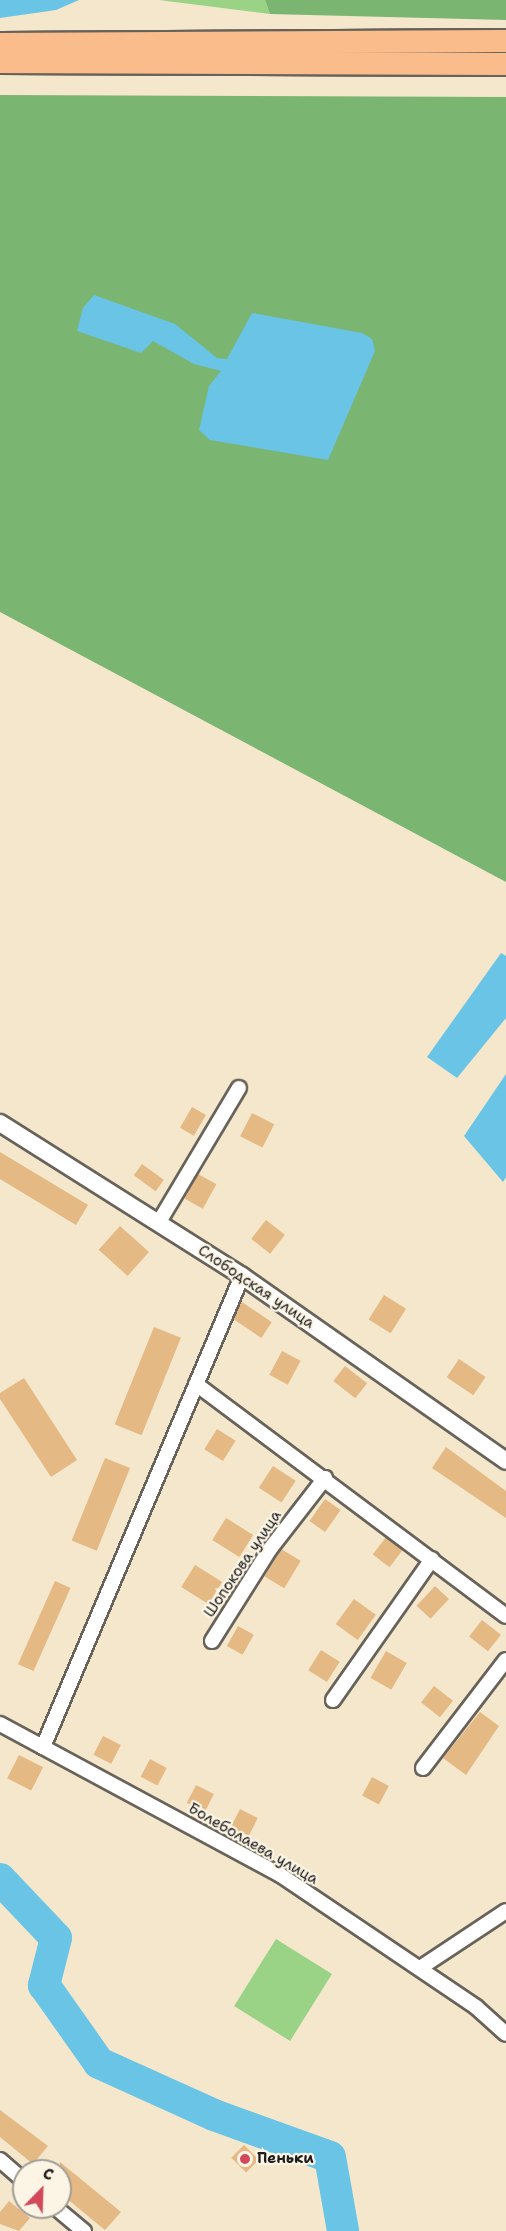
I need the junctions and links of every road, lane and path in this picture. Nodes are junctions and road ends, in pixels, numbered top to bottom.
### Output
1 (506, 41) edge
2 (0, 44) edge
3 (0, 62) edge
4 (506, 64) edge
5 (239, 1088) dead end
6 (0, 1124) edge
7 (159, 1222) junction
8 (242, 1276) junction
9 (196, 1384) junction
10 (506, 1461) edge
11 (325, 1478) junction
12 (432, 1559) junction
13 (506, 1616) edge
14 (212, 1641) dead end
15 (506, 1660) edge
16 (333, 1700) dead end
17 (0, 1724) edge
18 (43, 1747) junction
19 (423, 1768) dead end
20 (506, 1911) edge
21 (420, 1968) junction
22 (506, 2034) edge
23 (0, 2160) edge
24 (12, 2170) edge
25 (70, 2219) edge
26 (84, 2231) edge

1 - 2 highway
3 - 4 highway
5 - 7 street
6 - 7 street, Слободская улица
7 - 8 street, Слободская улица
8 - 9 street
8 - 10 street, Слободская улица
9 - 11 street
9 - 18 street
11 - 12 street
11 - 14 street, Шопокова улица
12 - 13 street
12 - 16 street
15 - 19 street
17 - 18 street, Болеболаева улица
18 - 21 street, Болеболаева улица
20 - 21 street
21 - 22 street, Болеболаева улица
23 - 24 street
25 - 26 street

